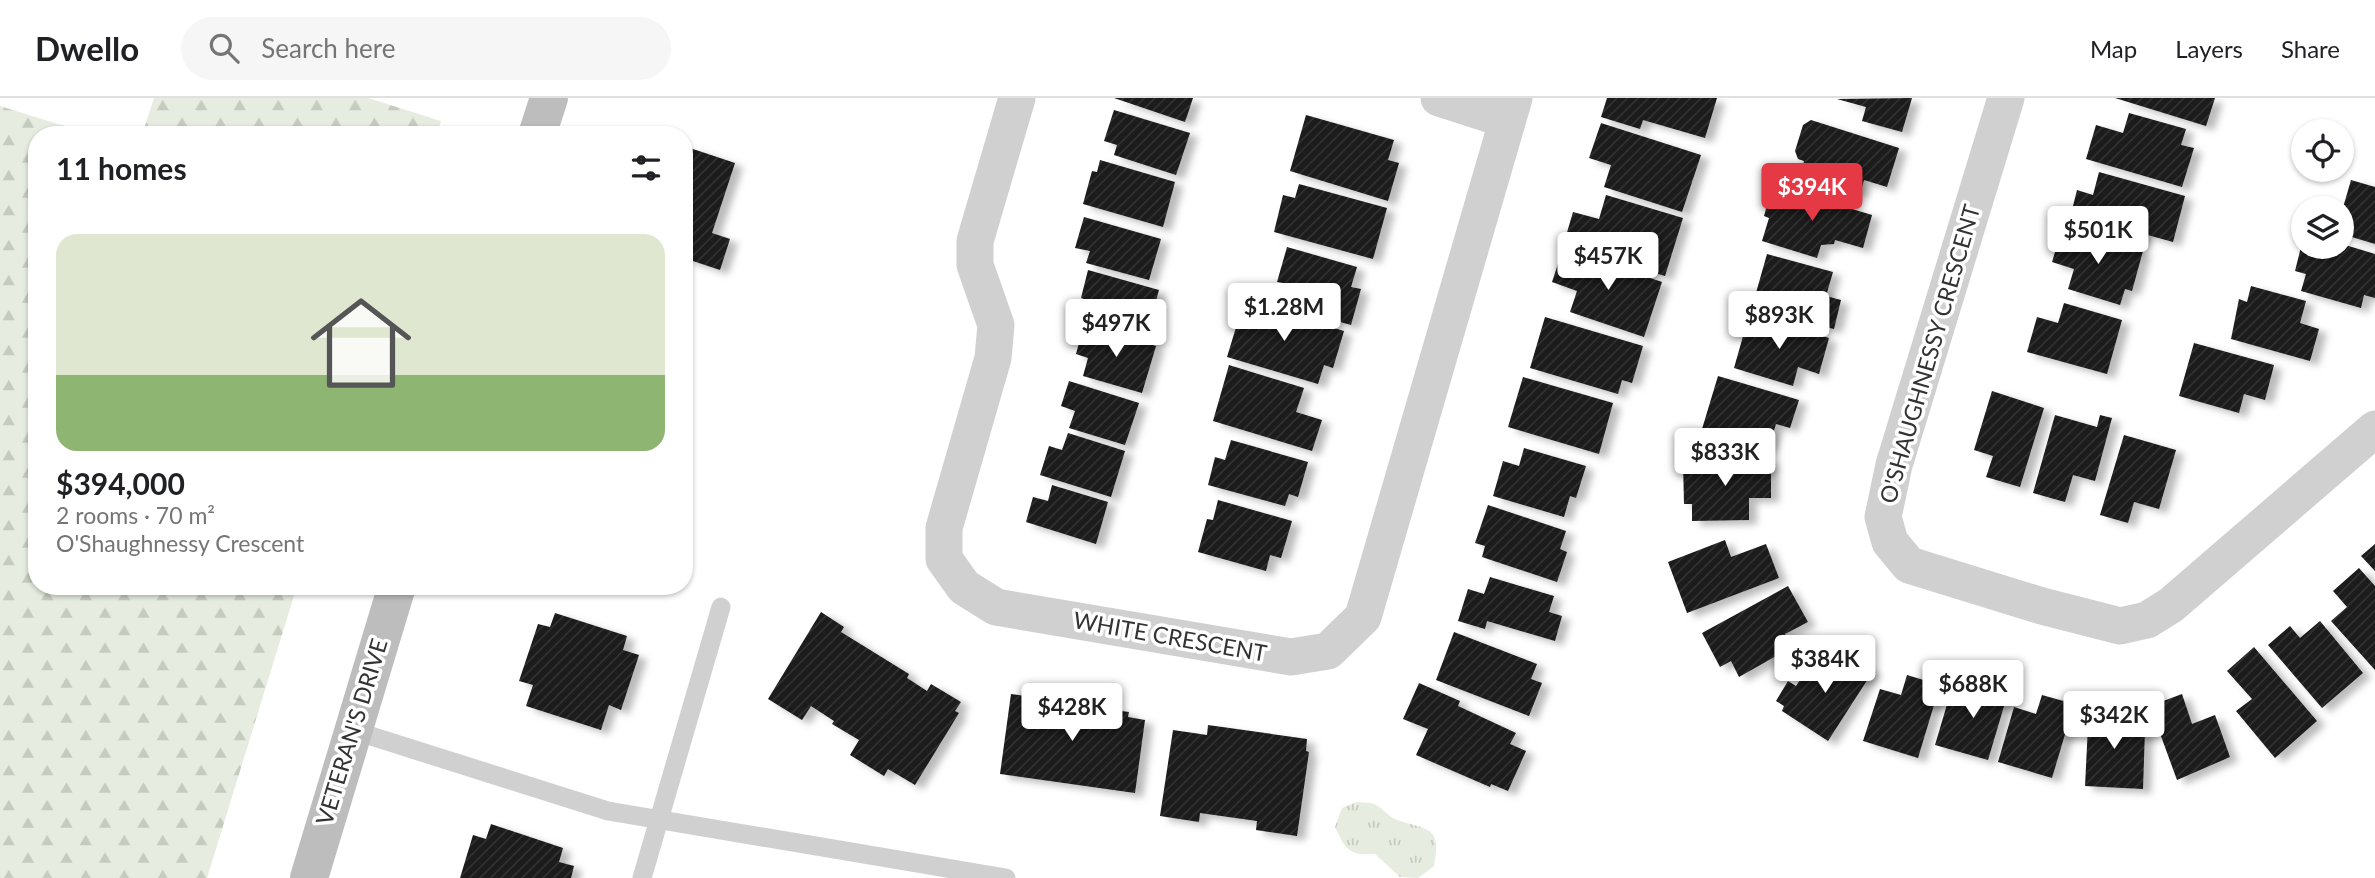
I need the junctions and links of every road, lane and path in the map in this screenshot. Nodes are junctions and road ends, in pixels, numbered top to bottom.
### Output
1 (549, 98) edge
2 (1017, 98) edge
3 (1439, 98) edge
4 (2006, 98) edge
5 (1511, 109) edge
6 (540, 126) edge
7 (2375, 429) edge
8 (394, 595) edge
9 (721, 607) dead end
10 (352, 730) junction
11 (659, 819) junction
12 (309, 878) edge
13 (642, 878) edge
14 (1006, 878) edge

1 - 6 main road
2 - 5 street, WHITE CRESCENT
3 - 5 street, WHITE CRESCENT
4 - 7 street, O'SHAUGHNESSY CRESCENT
8 - 10 main road, VETERAN'S DRIVE
9 - 11 lane
10 - 11 lane
10 - 12 main road, VETERAN'S DRIVE
11 - 13 lane
11 - 14 lane

